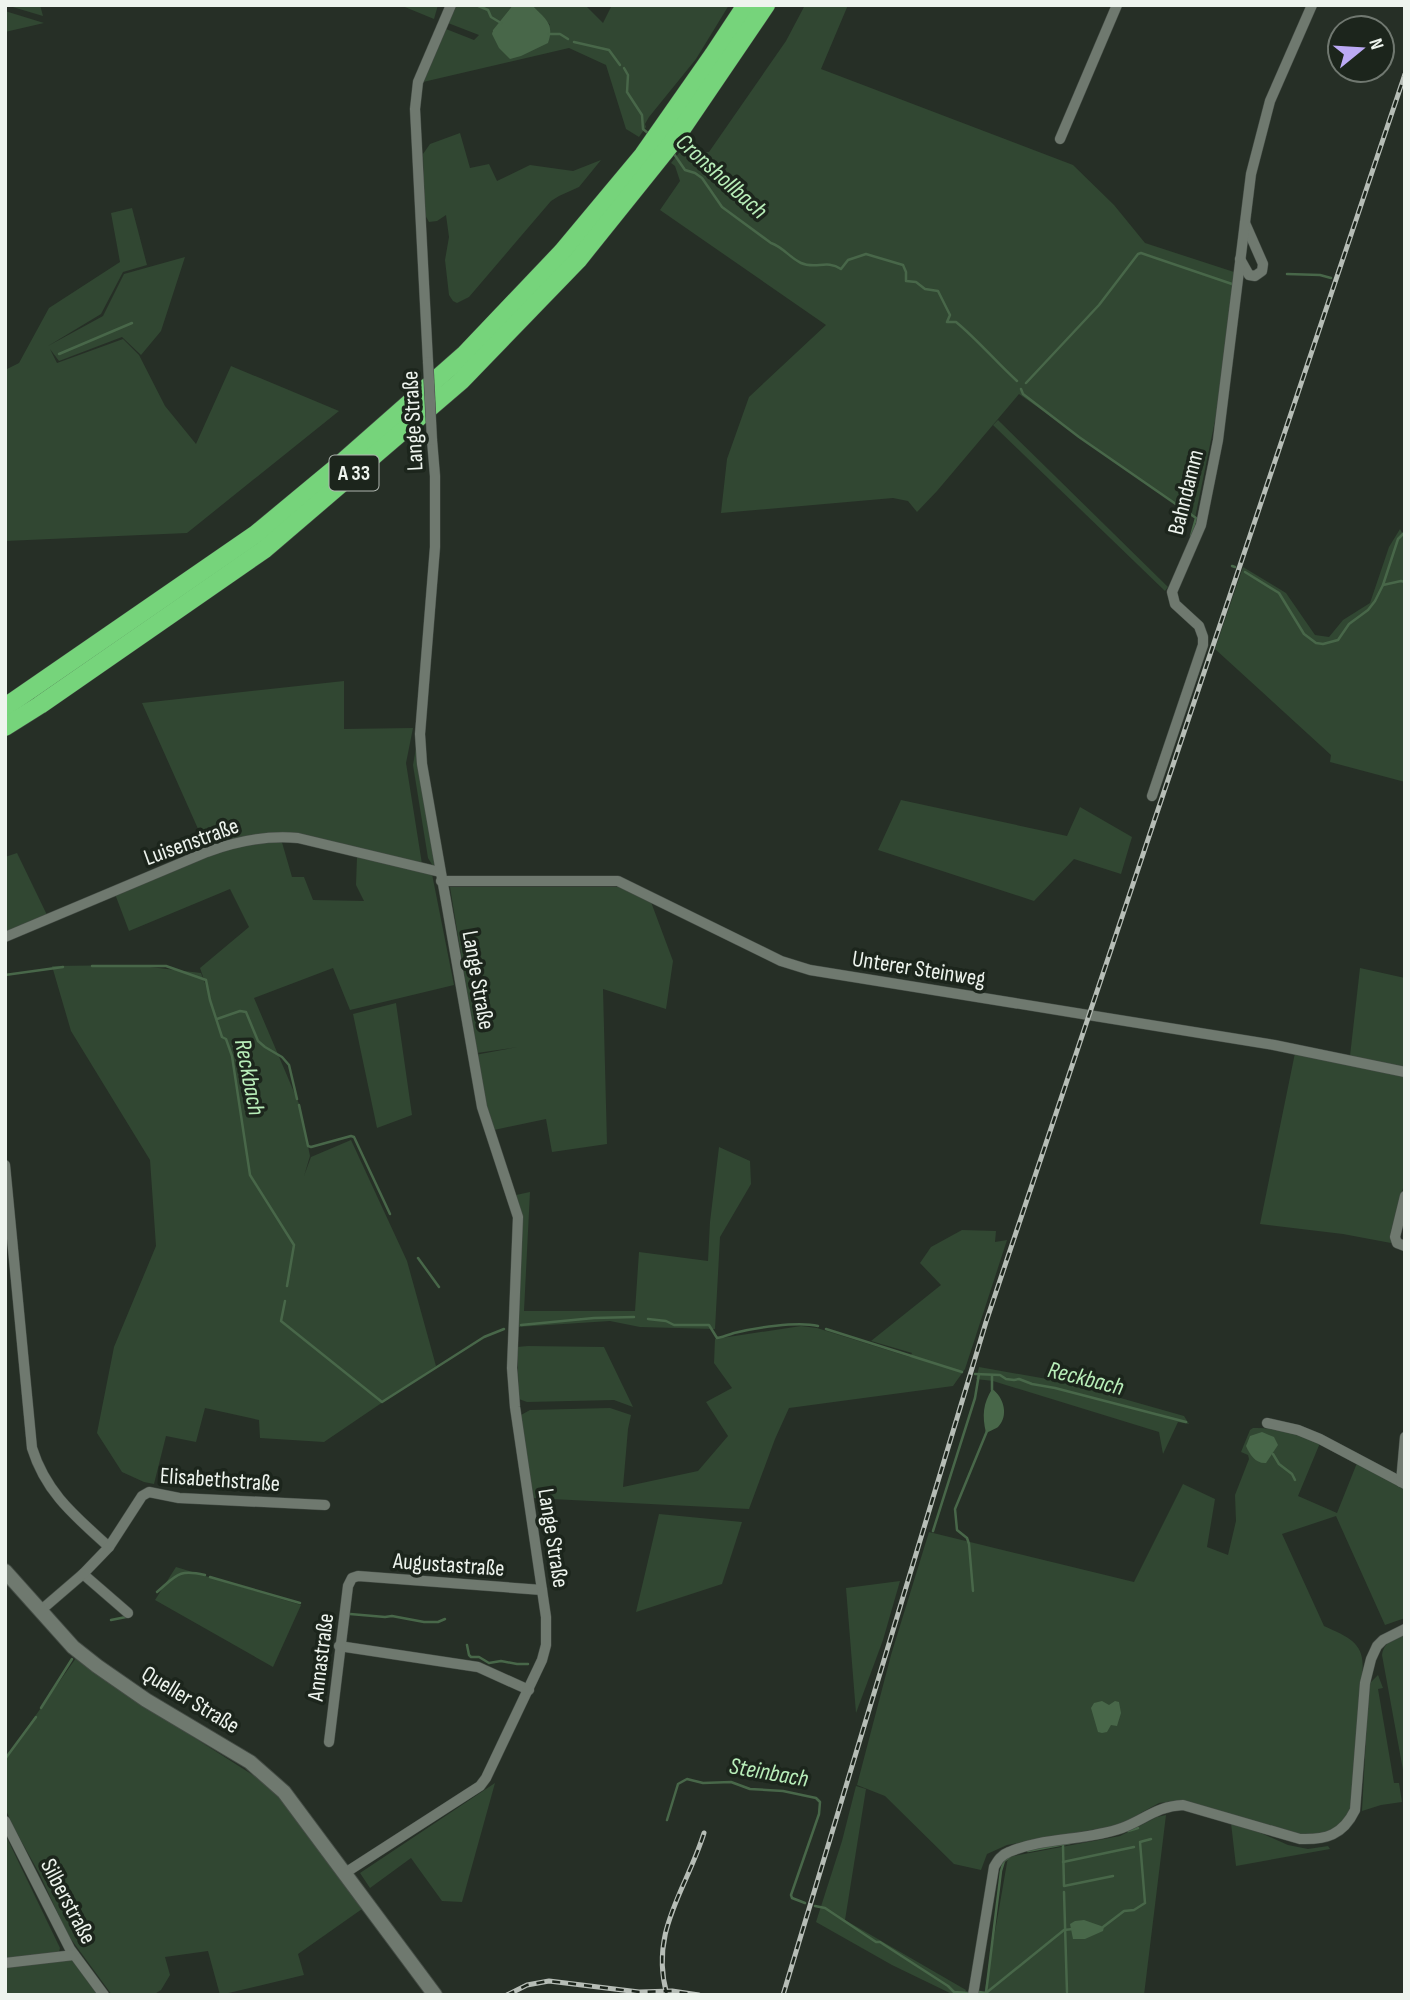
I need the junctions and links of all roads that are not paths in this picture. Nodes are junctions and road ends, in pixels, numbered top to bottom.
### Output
1 (450, 5) edge
2 (746, 5) edge
3 (766, 5) edge
4 (1117, 5) edge
5 (1312, 5) edge
6 (669, 133) junction
7 (1060, 139) dead end
8 (649, 160) junction
9 (1245, 223) junction
10 (1241, 259) junction
11 (5, 707) edge
12 (5, 727) edge
13 (1152, 796) dead end
14 (440, 876) junction
15 (5, 937) edge
16 (1405, 1072) edge
17 (5, 1165) edge
18 (1405, 1196) edge
19 (1405, 1246) edge
20 (1267, 1423) dead end
21 (1405, 1437) edge
22 (1403, 1483) edge
23 (325, 1505) dead end
24 (109, 1547) junction
25 (5, 1571) edge
26 (83, 1574) junction
27 (352, 1578) joint
28 (542, 1590) junction
29 (40, 1611) junction
30 (128, 1613) dead end
31 (1405, 1629) edge
32 (339, 1646) junction
33 (529, 1690) junction
34 (329, 1742) dead end
35 (5, 1821) edge
36 (345, 1873) junction
37 (74, 1955) junction
38 (5, 1963) edge
39 (104, 1995) edge
40 (435, 1995) edge
41 (973, 1995) edge

1 - 14 street, Lange Straße, bridge
2 - 6 highway, A 33
3 - 6 highway, A 33
4 - 7 street
5 - 9 street, Bahndamm
6 - 8 highway, A 33
8 - 11 highway, A 33
8 - 12 highway, A 33
9 - 10 street, Bahndamm
9 - 10 street
10 - 13 street, Bahndamm
14 - 15 street, Luisenstraße
14 - 16 street, Unterer Steinweg
14 - 28 street, Lange Straße
17 - 24 street
18 - 19 street
20 - 22 street
21 - 22 street
23 - 24 street, Elisabethstraße
24 - 26 street, Elisabethstraße
25 - 29 street, Queller Straße
26 - 29 street, Elisabethstraße
26 - 30 street
27 - 28 street, Augustastraße
27 - 32 street, Annastraße
28 - 33 street, Lange Straße
29 - 36 street, Queller Straße
31 - 41 street
32 - 33 street
32 - 34 street, Annastraße
33 - 36 street, Lange Straße
35 - 37 street, Silberstraße
36 - 40 street, Queller Straße
37 - 38 street
37 - 39 street, Silberstraße

